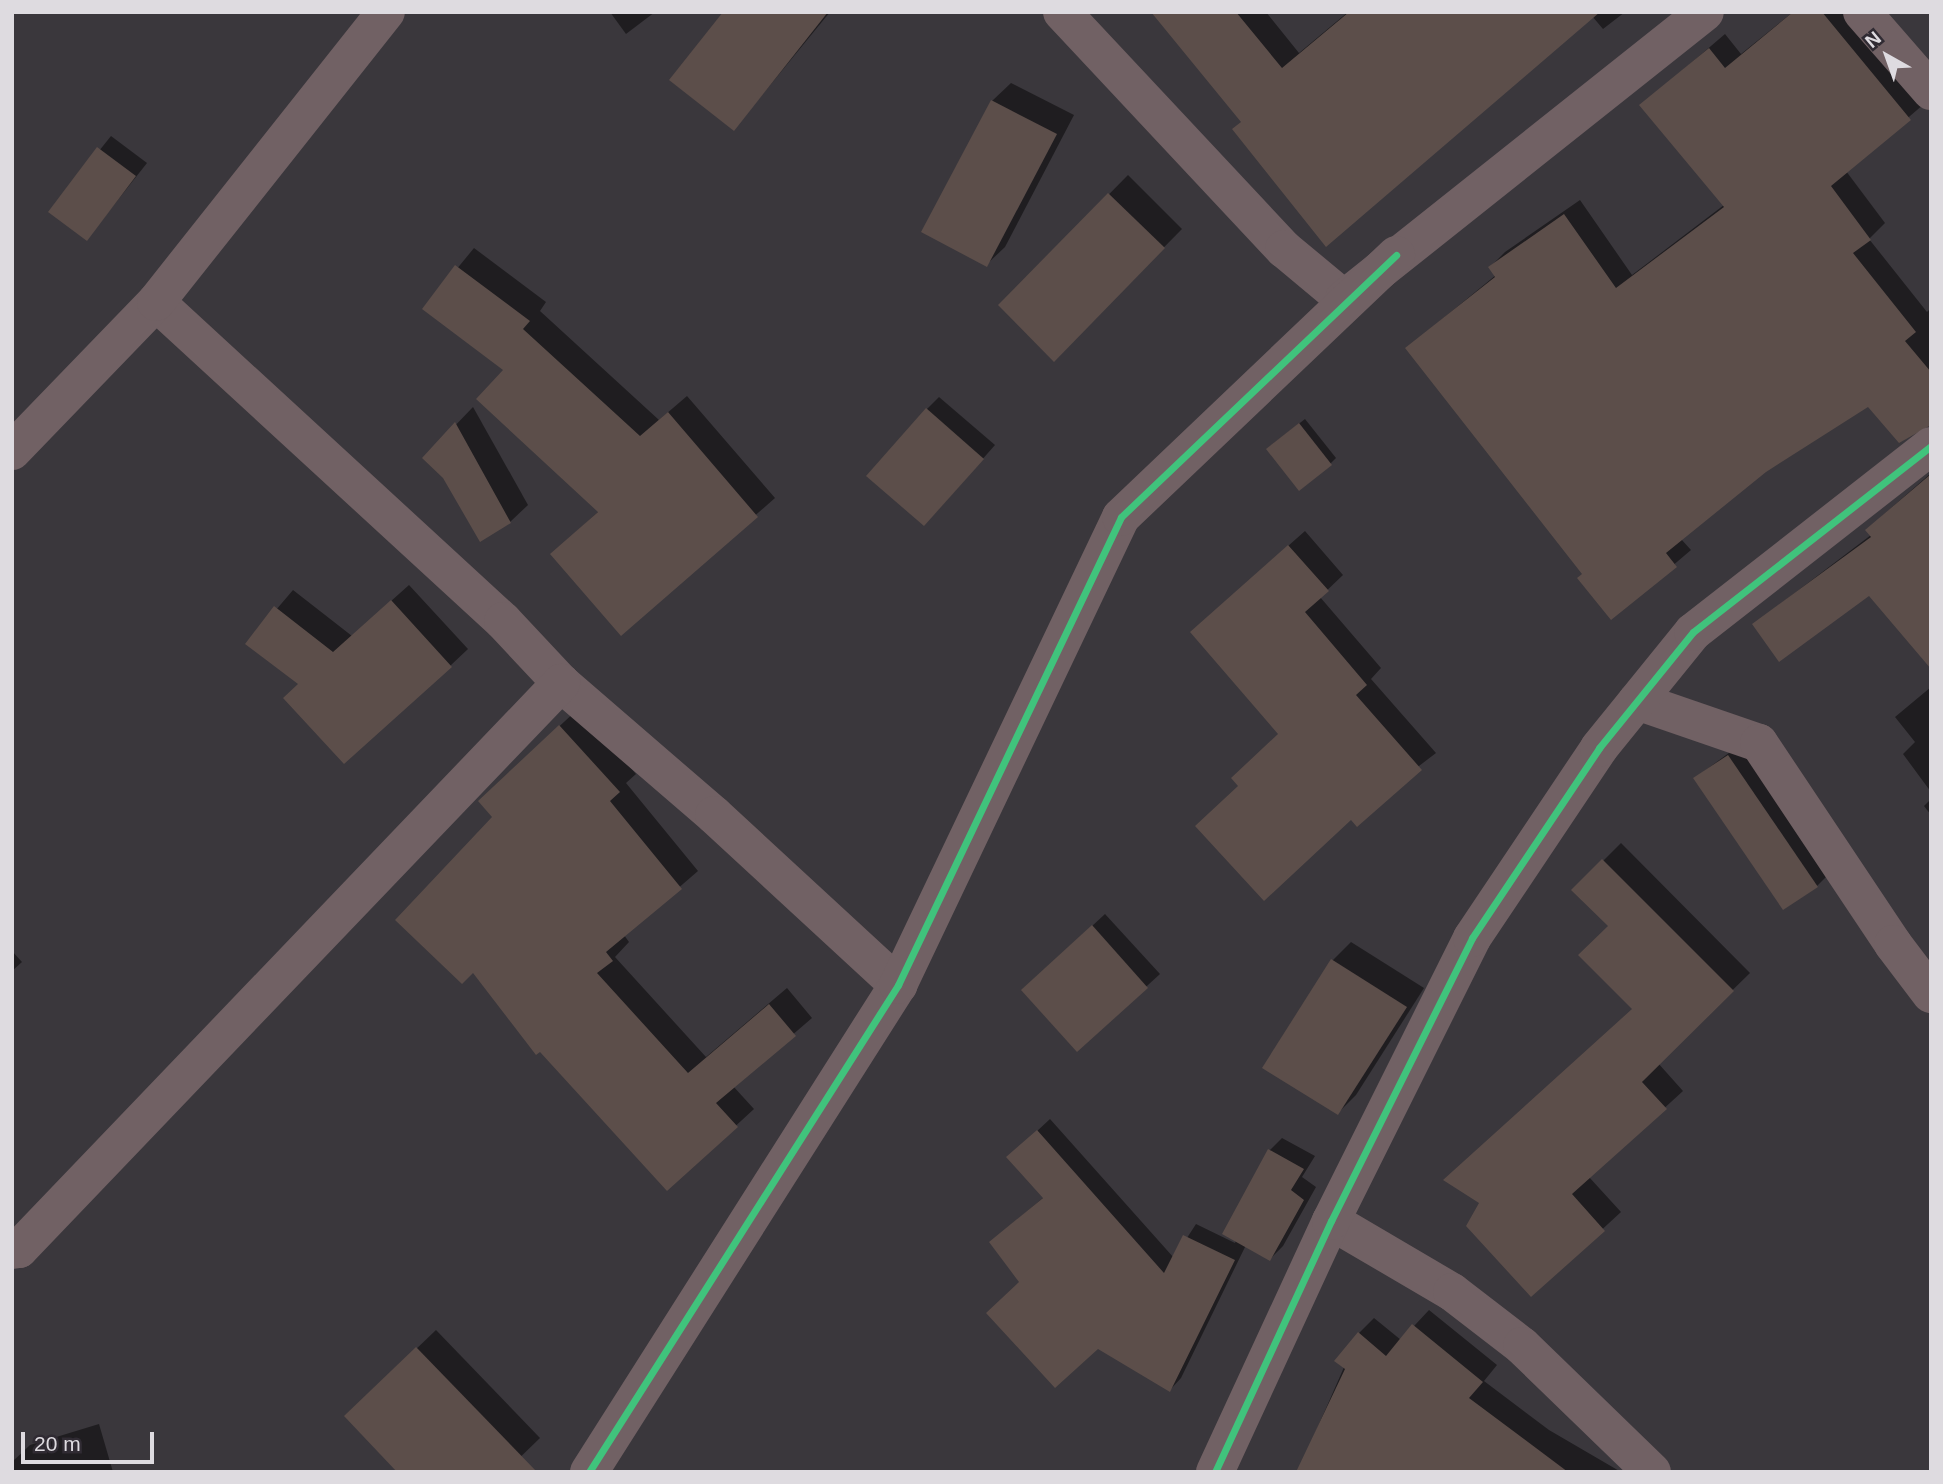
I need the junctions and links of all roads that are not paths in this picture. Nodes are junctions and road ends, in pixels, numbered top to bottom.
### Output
1 (386, 12) edge
2 (1062, 12) edge
3 (1705, 12) edge
4 (1862, 12) edge
5 (1931, 91) edge
6 (1396, 255) junction
7 (156, 302) junction
8 (1931, 446) edge
9 (12, 451) edge
10 (561, 684) junction
11 (1637, 701) junction
12 (898, 985) junction
13 (1931, 993) edge
14 (1331, 1222) junction
15 (12, 1250) edge
16 (589, 1472) edge
17 (1214, 1472) edge
18 (1652, 1472) edge

1 - 7 street
2 - 6 street
3 - 6 street
4 - 5 street
6 - 12 street
7 - 9 street
7 - 10 street
8 - 11 street
10 - 12 street
10 - 15 street
11 - 13 street
11 - 14 street
12 - 16 street
14 - 17 street
14 - 18 street

